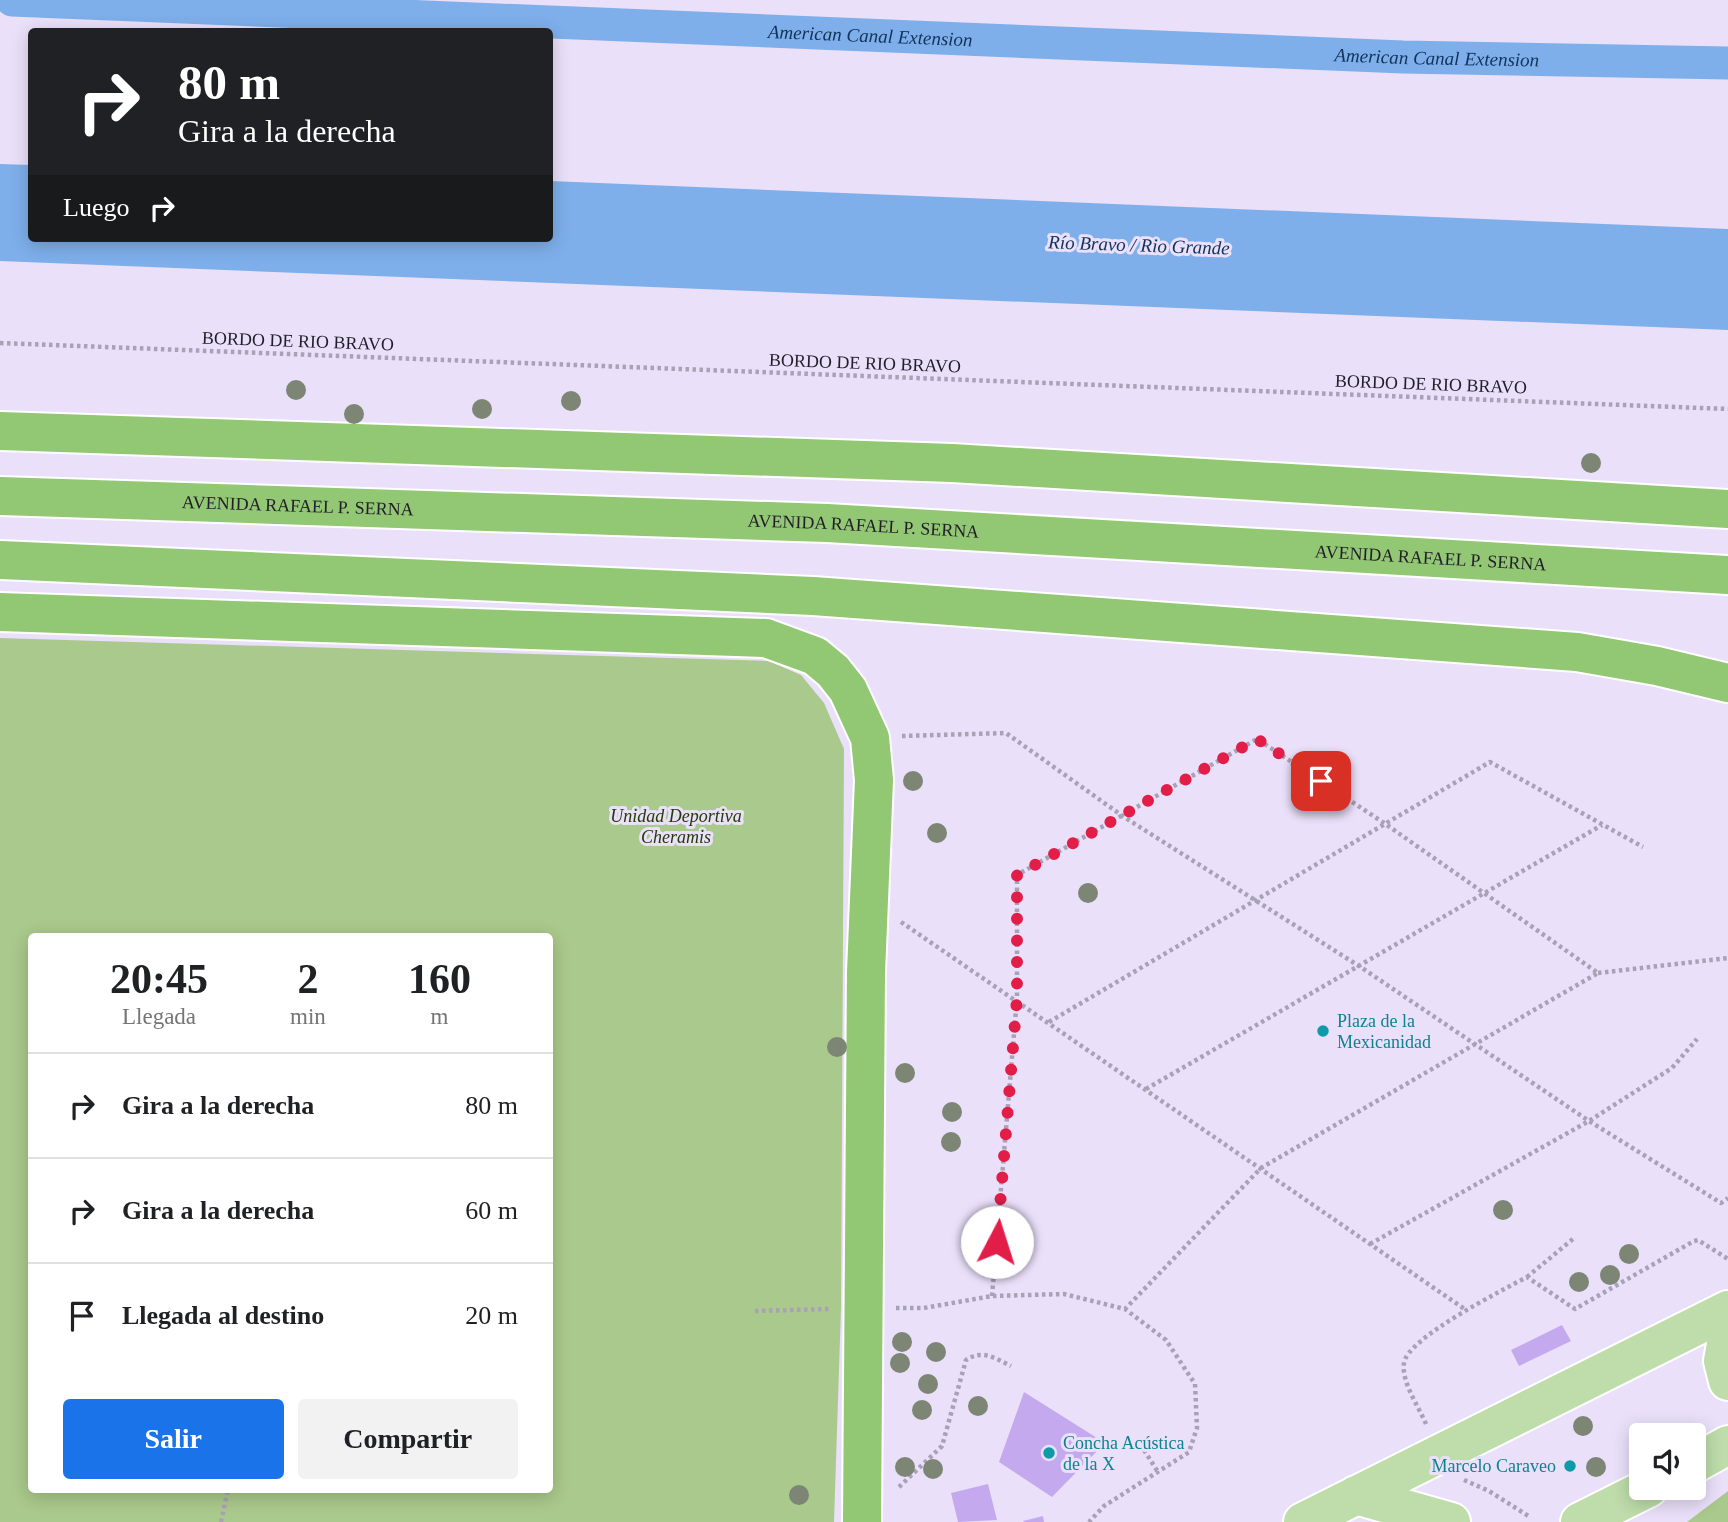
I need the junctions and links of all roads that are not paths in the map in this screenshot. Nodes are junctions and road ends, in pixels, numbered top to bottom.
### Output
1 (0, 431) edge
2 (0, 495) edge
3 (1728, 509) edge
4 (0, 560) edge
5 (1728, 575) edge
6 (0, 612) edge
7 (1728, 683) edge
8 (1728, 1310) edge
9 (1728, 1334) edge
10 (1728, 1381) edge
11 (1356, 1495) junction
12 (1629, 1498) edge
13 (1656, 1500) edge
14 (862, 1522) edge
15 (1303, 1522) edge
16 (1451, 1522) edge
17 (1580, 1522) edge
18 (1632, 1522) edge

1 - 3 highway
2 - 5 highway, AVENIDA RAFAEL P. SERNA
4 - 7 highway
6 - 14 highway
8 - 11 main road
9 - 10 main road
11 - 15 main road
11 - 16 main road
12 - 17 main road
13 - 18 main road

